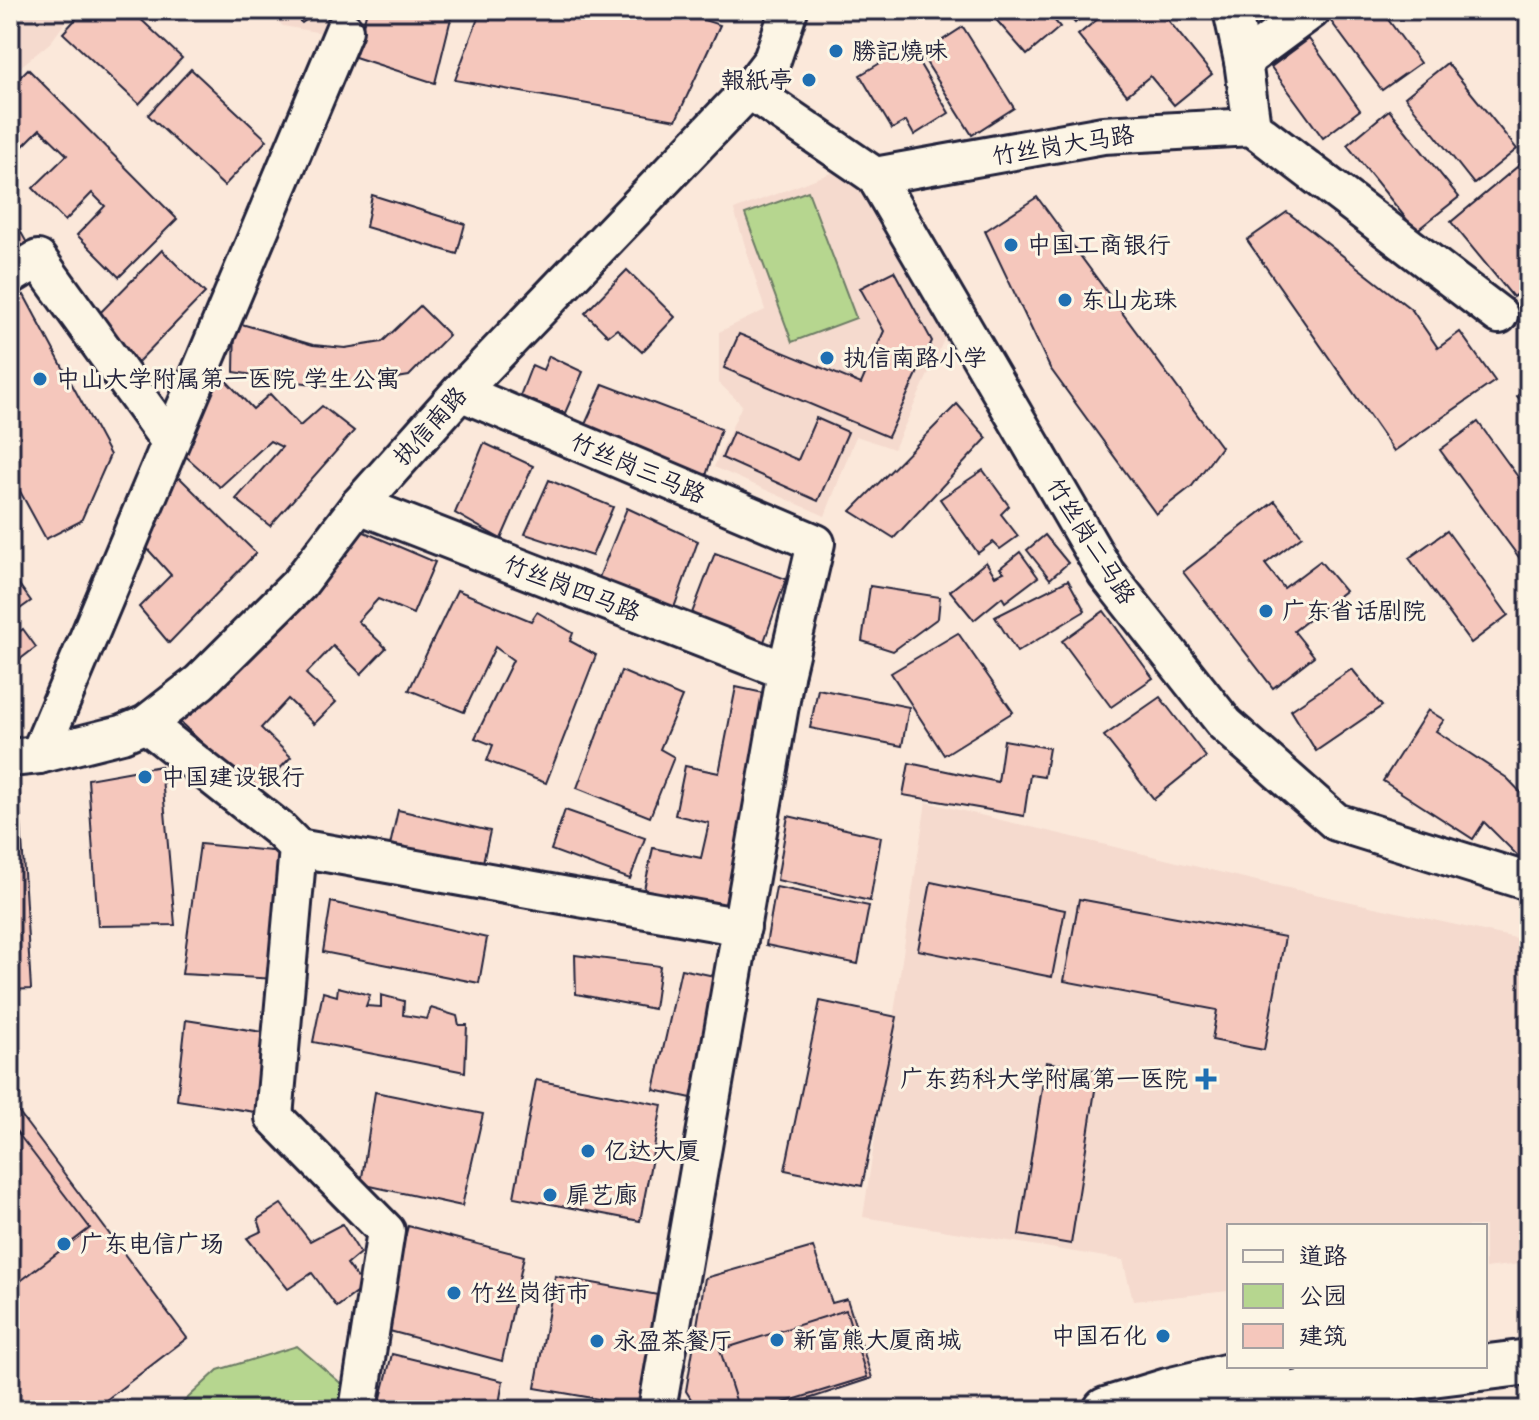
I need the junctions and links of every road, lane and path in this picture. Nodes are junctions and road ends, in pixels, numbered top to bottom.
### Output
1 (789, 10) edge
2 (1232, 10) edge
3 (1312, 10) edge
4 (344, 30) dead end
5 (1243, 61) junction
6 (749, 90) junction
7 (1252, 127) junction
8 (875, 176) junction
9 (10, 276) edge
10 (1499, 315) dead end
11 (460, 392) junction
12 (170, 442) junction
13 (359, 505) junction
14 (786, 671) junction
15 (146, 724) junction
16 (25, 756) edge
17 (298, 848) junction
18 (1529, 882) edge
19 (742, 927) junction
20 (1529, 1332) edge
21 (1487, 1337) edge
22 (1529, 1362) edge
23 (1487, 1367) edge
24 (1263, 1368) edge
25 (1480, 1368) edge
26 (358, 1410) edge
27 (657, 1410) edge
28 (1106, 1410) edge
29 (1219, 1410) edge

1 - 6 street, 执信南路
2 - 5 street
3 - 5 street
4 - 12 street
5 - 7 street
6 - 8 street, 竹丝岗二马路
6 - 11 street, 执信南路
7 - 8 street, 竹丝岗大马路
7 - 10 street
8 - 18 street, 竹丝岗二马路
9 - 12 street
11 - 13 street, 执信南路
11 - 14 street, 竹丝岗三马路
12 - 16 street
13 - 14 street, 竹丝岗四马路
13 - 15 street, 执信南路
14 - 19 street
15 - 16 street, 执信南路
15 - 17 street
17 - 19 street
17 - 26 street
19 - 27 street
20 - 21 main road
22 - 23 main road
24 - 28 main road
25 - 29 main road

